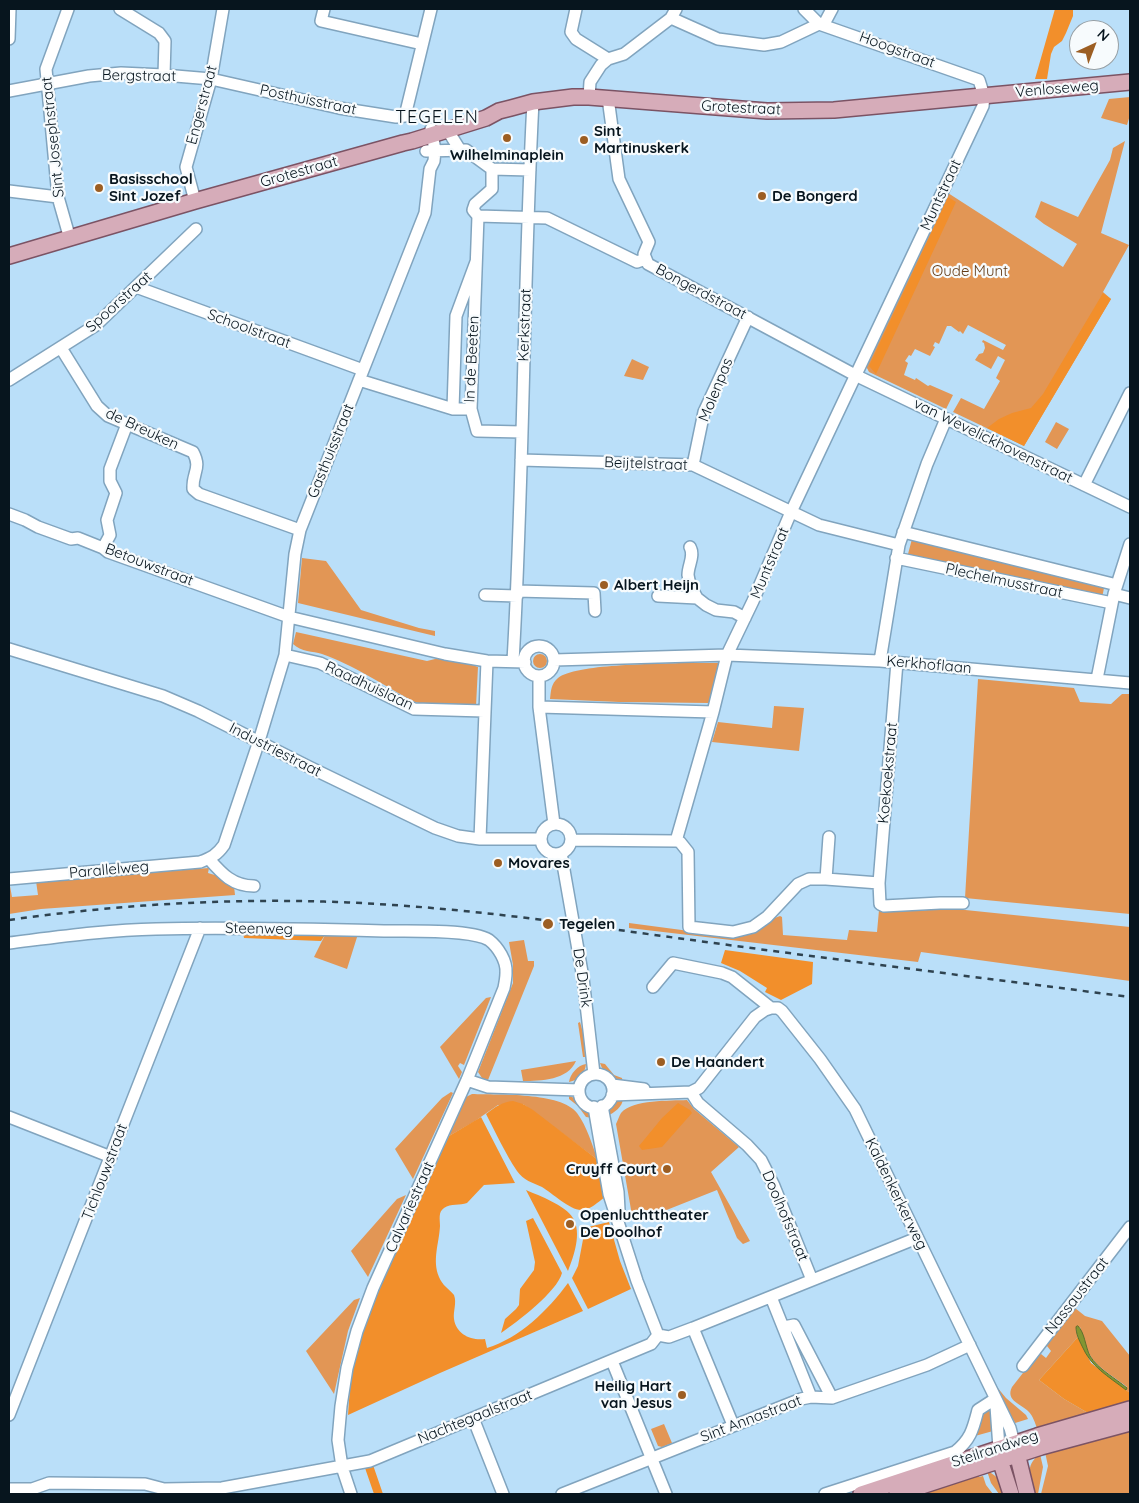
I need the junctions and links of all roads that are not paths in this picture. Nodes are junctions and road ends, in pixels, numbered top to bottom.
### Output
1 (10, 9) edge
2 (68, 9) edge
3 (120, 9) edge
4 (223, 9) edge
5 (324, 9) edge
6 (432, 9) edge
7 (576, 9) edge
8 (804, 9) edge
9 (832, 9) edge
10 (673, 14) edge
11 (822, 24) junction
12 (9, 39) edge
13 (422, 44) junction
14 (608, 59) junction
15 (164, 75) junction
16 (211, 79) junction
17 (1130, 82) edge
18 (47, 84) junction
19 (9, 91) edge
20 (984, 96) junction
21 (589, 97) junction
22 (608, 98) junction
23 (533, 102) junction
24 (450, 134) dead end
25 (428, 139) junction
26 (460, 150) junction
27 (492, 168) junction
28 (530, 170) junction
29 (9, 191) edge
30 (58, 197) junction
31 (195, 201) junction
32 (478, 216) junction
33 (528, 218) junction
34 (196, 230) dead end
35 (70, 239) junction
36 (9, 256) edge
37 (645, 258) junction
38 (476, 262) junction
39 (136, 287) junction
40 (748, 318) junction
41 (61, 348) junction
42 (361, 375) junction
43 (855, 375) junction
44 (9, 380) edge
45 (1130, 393) edge
46 (452, 409) junction
47 (471, 409) junction
48 (946, 419) junction
49 (127, 424) junction
50 (522, 432) junction
51 (521, 460) junction
52 (693, 465) junction
53 (1084, 485) junction
54 (1130, 507) edge
55 (791, 512) junction
56 (9, 514) edge
57 (300, 530) junction
58 (903, 532) junction
59 (1130, 544) edge
60 (899, 545) junction
61 (690, 547) dead end
62 (103, 548) junction
63 (896, 558) junction
64 (517, 593) junction
65 (1114, 594) junction
66 (485, 595) dead end
67 (658, 596) dead end
68 (697, 598) junction
69 (1130, 598) edge
70 (595, 610) dead end
71 (289, 617) junction
72 (745, 618) junction
73 (9, 649) edge
74 (285, 655) junction
75 (727, 655) junction
76 (554, 660) junction
77 (487, 661) junction
78 (880, 661) junction
79 (519, 662) junction
80 (897, 662) junction
81 (539, 676) junction
82 (1096, 680) junction
83 (1130, 683) edge
84 (539, 707) junction
85 (484, 711) junction
86 (713, 712) junction
87 (259, 741) junction
88 (554, 824) junction
89 (829, 837) dead end
90 (480, 839) junction
91 (541, 839) junction
92 (571, 840) junction
93 (676, 841) junction
94 (561, 853) junction
95 (209, 859) junction
96 (9, 879) edge
97 (826, 879) junction
98 (879, 883) junction
99 (254, 886) dead end
100 (962, 903) dead end
101 (200, 928) junction
102 (9, 943) edge
103 (501, 955) joint
104 (654, 987) dead end
105 (771, 1008) junction
106 (594, 1074) junction
107 (467, 1080) junction
108 (579, 1090) junction
109 (612, 1090) junction
110 (691, 1092) junction
111 (598, 1107) junction
112 (9, 1117) edge
113 (111, 1157) junction
114 (1130, 1226) edge
115 (917, 1238) junction
116 (812, 1280) junction
117 (771, 1297) junction
118 (784, 1327) junction
119 (693, 1328) junction
120 (658, 1335) junction
121 (970, 1345) junction
122 (612, 1361) junction
123 (1023, 1366) dead end
124 (811, 1397) junction
125 (832, 1398) junction
126 (995, 1399) junction
127 (1130, 1409) edge
128 (9, 1415) edge
129 (473, 1418) junction
130 (1130, 1423) edge
131 (733, 1425) junction
132 (1016, 1449) junction
133 (1000, 1454) junction
134 (652, 1459) junction
135 (342, 1467) junction
136 (9, 1489) edge
137 (32, 1492) edge
138 (164, 1492) edge
139 (351, 1494) edge
140 (503, 1494) edge
141 (562, 1494) edge
142 (666, 1494) edge
143 (825, 1494) edge
144 (861, 1494) edge
145 (897, 1494) edge
146 (1011, 1494) edge
147 (1027, 1494) edge

1 - 12 street
2 - 18 street, Sint Josephstraat
3 - 15 street
4 - 16 street, Engerstraat
5 - 13 street
6 - 13 street
7 - 14 street
8 - 11 street, Hoogstraat
9 - 11 street
10 - 11 street
10 - 14 street
11 - 20 street, Hoogstraat
13 - 16 street, Posthuisstraat
14 - 21 street
15 - 16 street, Bergstraat
15 - 18 street, Bergstraat
16 - 31 street, Engerstraat
17 - 20 main road, Venloseweg
18 - 19 street, Bergstraat
18 - 30 street, Sint Josephstraat
20 - 22 main road, Grotestraat
20 - 43 street, Muntstraat
21 - 22 main road, Grotestraat
21 - 23 main road, Grotestraat
22 - 37 street, Bongerdstraat
23 - 25 main road, Grotestraat
23 - 28 street
24 - 26 street
25 - 26 street
25 - 31 main road, Grotestraat
25 - 42 street, Gasthuisstraat
26 - 27 street
27 - 28 street
27 - 32 street
28 - 33 street
29 - 30 street
30 - 35 street, Sint Josephstraat
31 - 35 main road
32 - 33 street
32 - 38 street, In de Beeten
33 - 37 street
33 - 50 street, Kerkstraat
34 - 39 street, Spoorstraat
35 - 36 main road
37 - 40 street, Bongerdstraat
38 - 46 street, In de Beeten
38 - 47 street, In de Beeten
39 - 41 street, Spoorstraat
39 - 42 street, Schoolstraat
40 - 43 street, Bongerdstraat
40 - 52 street, Molenpas
41 - 44 street, Spoorstraat
41 - 49 street, de Breuken
42 - 46 street, Schoolstraat
42 - 57 street, Gasthuisstraat
43 - 48 street, van Wevelickhovenstraat
43 - 55 street, Muntstraat
45 - 53 street
46 - 47 street, In de Beeten
47 - 50 street
48 - 53 street, van Wevelickhovenstraat
48 - 58 street
49 - 57 street, de Breuken
49 - 62 street
50 - 51 street, Kerkstraat
51 - 52 street, Beijtelstraat
51 - 64 street, Kerkstraat
52 - 55 street, Beijtelstraat
53 - 54 street, van Wevelickhovenstraat
55 - 60 street
55 - 72 street, Muntstraat
56 - 62 street, Betouwstraat
57 - 71 street, Gasthuisstraat
58 - 60 street
58 - 65 street, Plechelmusstraat
59 - 65 street
60 - 63 street
61 - 68 street
62 - 71 street, Betouwstraat
63 - 65 street, Plechelmusstraat
63 - 78 street
64 - 66 street
64 - 70 street
64 - 79 street, Kerkstraat
65 - 69 street, Plechelmusstraat
65 - 82 street
67 - 68 street
68 - 72 street
71 - 74 street, Gasthuisstraat
71 - 77 street
72 - 75 street, Muntstraat
73 - 87 street, Industriestraat
74 - 85 street, Raadhuislaan
74 - 87 street, Gasthuisstraat
75 - 76 street
75 - 78 street, Kerkhoflaan
75 - 86 street, Muntstraat
76 - 79 street
76 - 81 street
77 - 79 street
77 - 85 street
78 - 80 street, Kerkhoflaan
79 - 81 street
80 - 82 street, Kerkhoflaan
80 - 98 street, Koekoekstraat
81 - 84 street
82 - 83 street, Kerkhoflaan
84 - 86 street
84 - 88 street
85 - 90 street
86 - 93 street, Muntstraat
87 - 90 street, Industriestraat
87 - 95 street
88 - 91 street
88 - 92 street
89 - 97 street
90 - 91 street, Industriestraat
91 - 94 street
92 - 93 street
92 - 94 street
93 - 97 street
94 - 106 street, De Drink
95 - 96 street, Parallelweg
95 - 99 street
97 - 98 street
98 - 100 street, Koekoekstraat
101 - 102 street, Steenweg
101 - 103 street, Steenweg
101 - 113 street, Tichlouwstraat
103 - 107 street, Calvariestraat
104 - 105 street, Kaldenkerkerweg
105 - 110 street
105 - 115 street, Kaldenkerkerweg
106 - 108 street
106 - 109 street
107 - 108 street
107 - 135 street, Calvariestraat
108 - 111 street
109 - 110 street
109 - 111 street
110 - 116 street, Doolhofstraat
111 - 120 street
112 - 113 street
113 - 128 street, Tichlouwstraat
114 - 123 street, Nassaustraat
115 - 116 street, Nachtegaalstraat
115 - 121 street, Kaldenkerkerweg
116 - 117 street, Nachtegaalstraat
117 - 118 street
117 - 119 street, Nachtegaalstraat
118 - 124 street
118 - 125 street
119 - 120 street, Nachtegaalstraat
119 - 131 street
120 - 122 street, Nachtegaalstraat
121 - 125 street, Sint Annastraat
121 - 126 street, Kaldenkerkerweg
122 - 129 street, Nachtegaalstraat
122 - 134 street
124 - 125 street, Sint Annastraat
124 - 131 street, Sint Annastraat
126 - 132 street, Kaldenkerkerweg
126 - 133 street, Kaldenkerkerweg
126 - 143 street
127 - 132 main road, Steilrandweg
129 - 135 street, Nachtegaalstraat
129 - 140 street
130 - 132 main road, Steilrandweg
131 - 134 street, Sint Annastraat
132 - 133 main road, Steilrandweg
132 - 147 main road, Kaldenkerkerweg
133 - 144 main road, Steilrandweg
133 - 145 main road, Steilrandweg
133 - 146 main road, Kaldenkerkerweg
134 - 141 street, Sint Annastraat
134 - 142 street
135 - 138 street, Nachtegaalstraat
135 - 139 street, Calvariestraat
136 - 137 street, Nachtegaalstraat
137 - 138 street, Nachtegaalstraat

